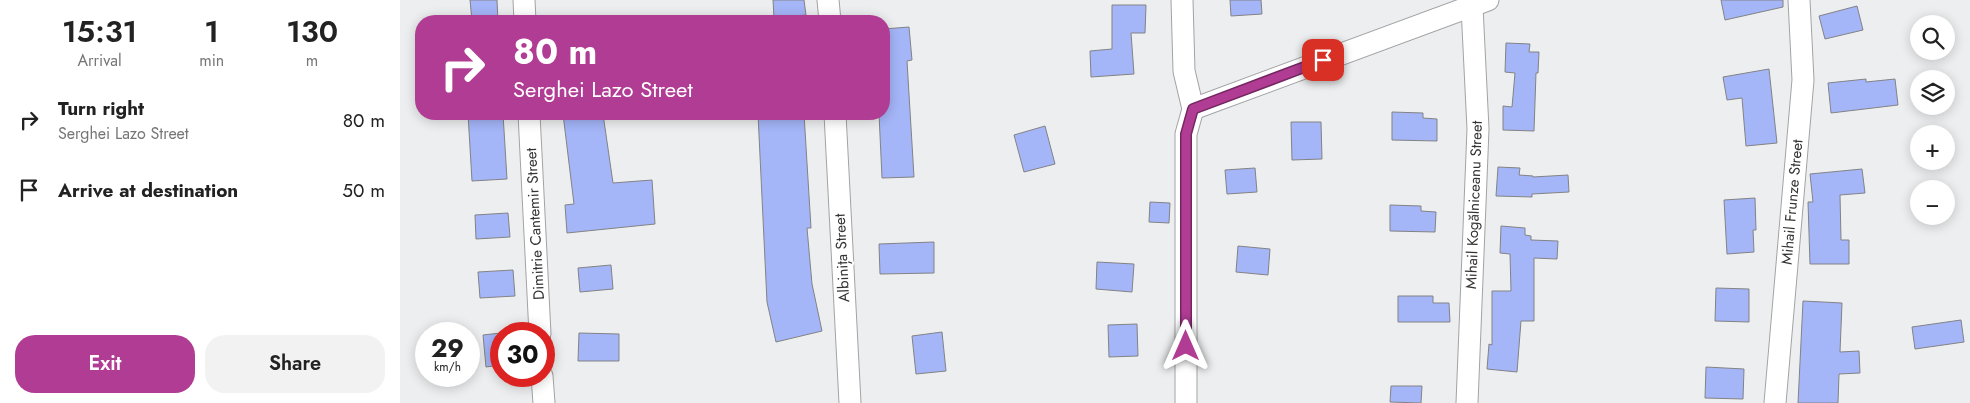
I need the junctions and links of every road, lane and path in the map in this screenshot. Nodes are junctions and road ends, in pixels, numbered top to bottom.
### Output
1 (524, 0) edge
2 (828, 0) edge
3 (1182, 0) edge
4 (1799, 0) edge
5 (1469, 5) edge
6 (525, 15) edge
7 (829, 15) edge
8 (1193, 109) junction
9 (529, 120) edge
10 (834, 120) edge
11 (539, 322) edge
12 (543, 387) edge
13 (544, 403) edge
14 (850, 403) edge
15 (1186, 403) edge
16 (1467, 403) edge
17 (1775, 403) edge

1 - 6 street
2 - 7 street
3 - 8 street
4 - 17 street, Mihail Frunze Street
5 - 8 street
5 - 16 street, Mihail Kogălniceanu Street
8 - 15 street
9 - 11 street, Dimitrie Cantemir Street
10 - 14 street, Albinița Street
12 - 13 street

